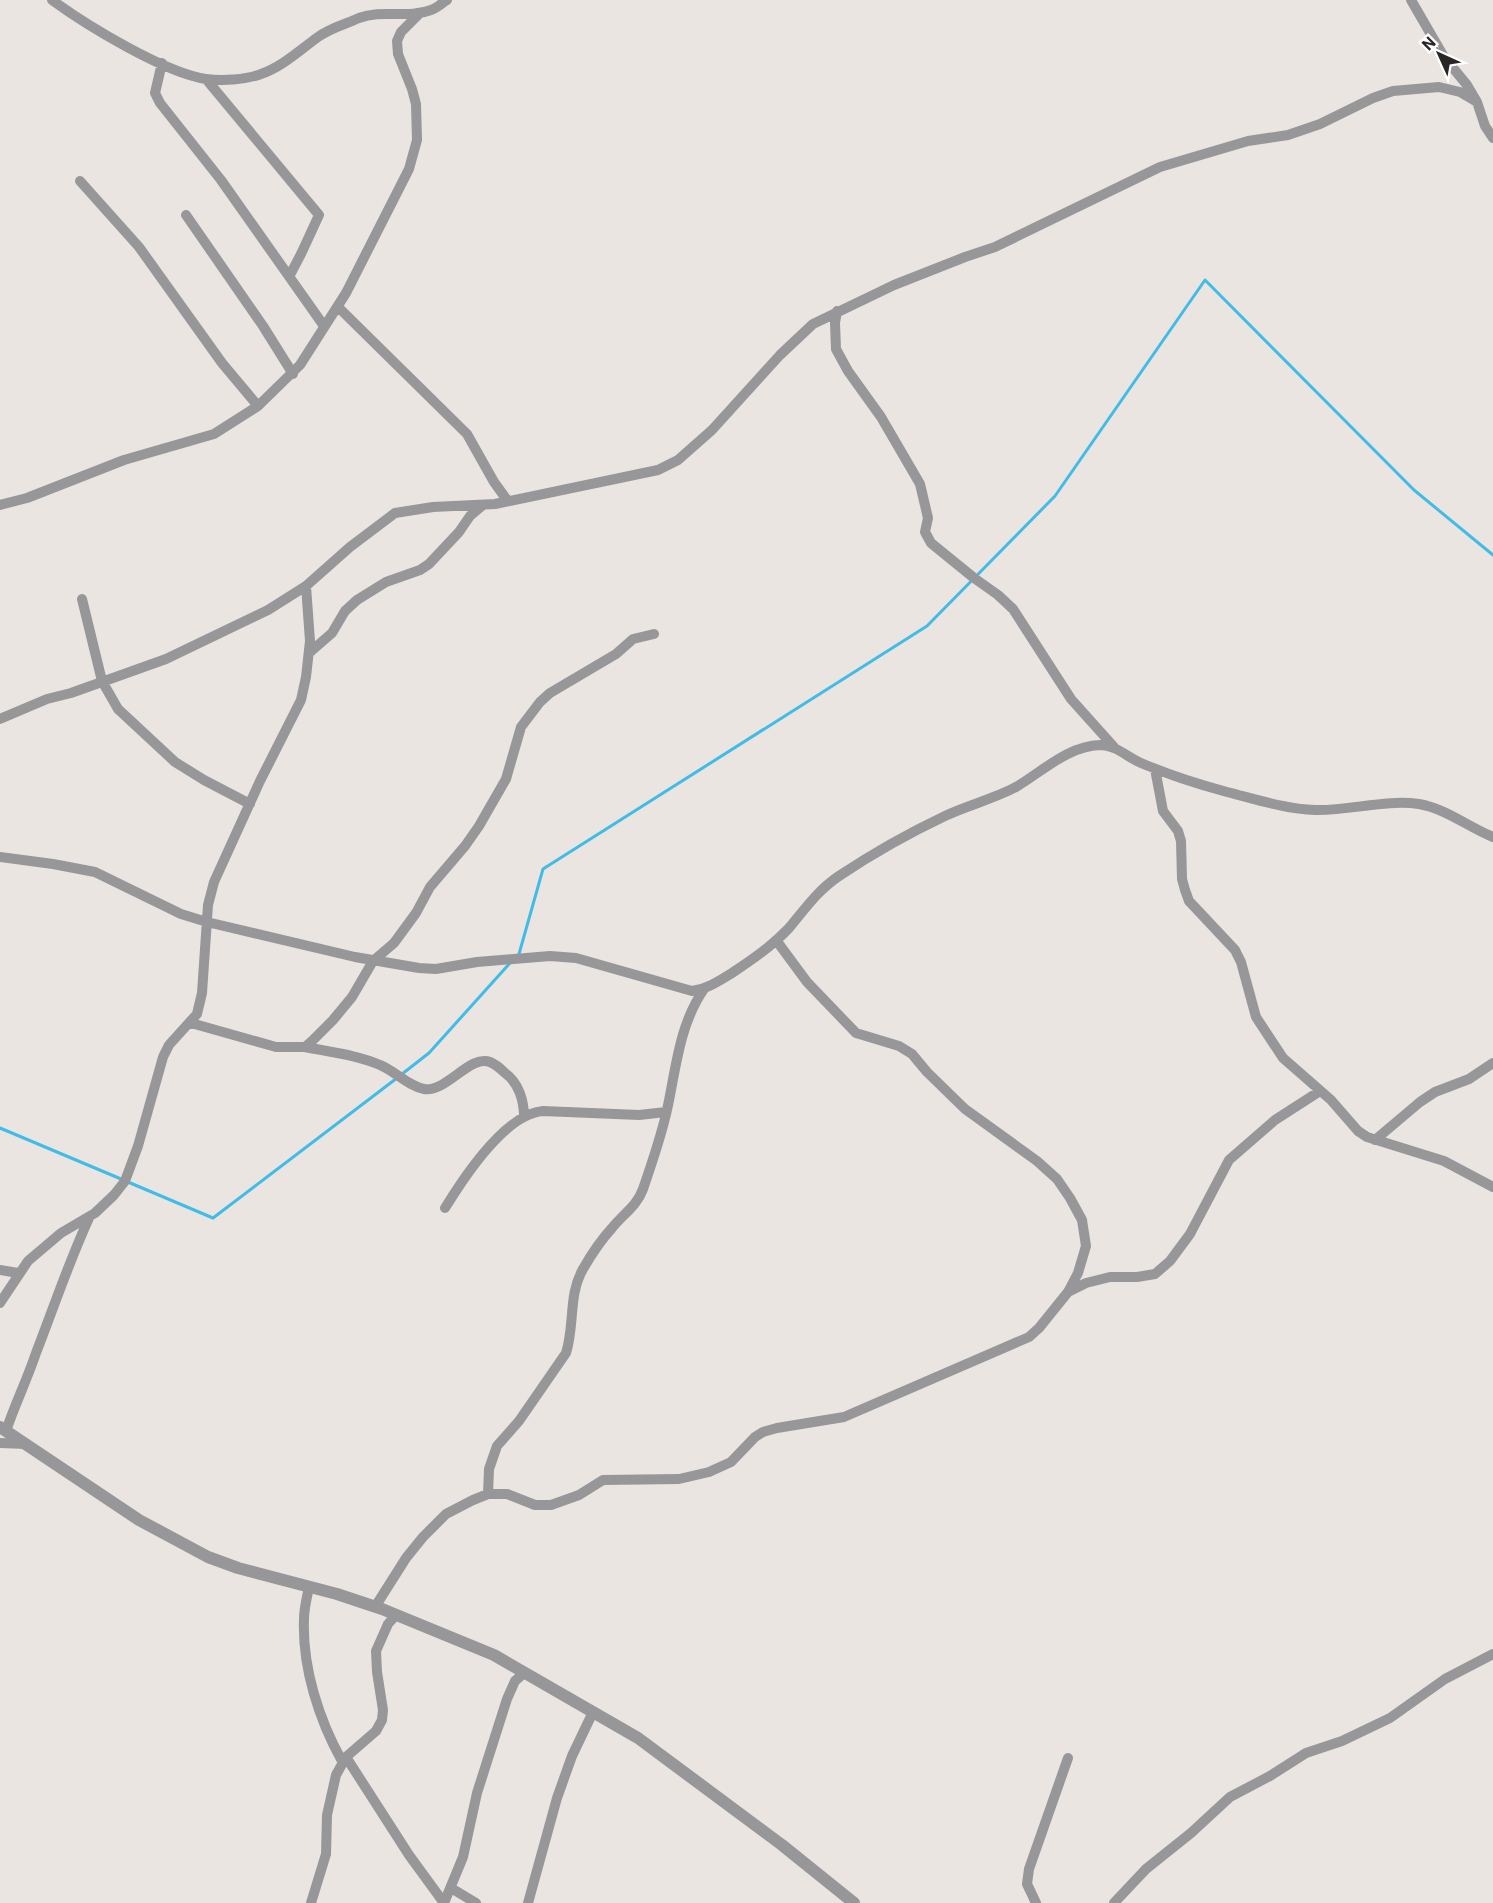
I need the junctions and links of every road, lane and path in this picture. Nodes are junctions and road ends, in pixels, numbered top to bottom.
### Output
1 (52, 0) edge
2 (447, 0) edge
3 (1411, 0) edge
4 (420, 13) junction
5 (162, 63) junction
6 (206, 79) junction
7 (1477, 102) junction
8 (1493, 138) edge
9 (80, 181) dead end
10 (186, 215) dead end
11 (290, 275) junction
12 (338, 307) junction
13 (837, 312) junction
14 (324, 326) junction
15 (293, 374) junction
16 (258, 406) junction
17 (507, 500) junction
18 (0, 505) edge
19 (483, 506) junction
20 (306, 586) junction
21 (82, 599) dead end
22 (654, 634) dead end
23 (309, 652) junction
24 (102, 681) junction
25 (0, 719) edge
26 (1114, 747) junction
27 (1155, 769) junction
28 (250, 804) junction
29 (1493, 837) edge
30 (0, 857) edge
31 (207, 922) junction
32 (776, 940) junction
33 (373, 961) junction
34 (704, 989) junction
35 (192, 1023) junction
36 (305, 1047) junction
37 (1493, 1063) edge
38 (1320, 1091) junction
39 (666, 1112) junction
40 (524, 1117) junction
41 (1375, 1140) junction
42 (1493, 1187) edge
43 (445, 1208) dead end
44 (90, 1216) junction
45 (0, 1270) edge
46 (18, 1273) junction
47 (1068, 1292) junction
48 (0, 1303) edge
49 (3, 1429) edge
50 (0, 1443) edge
51 (26, 1444) junction
52 (488, 1494) junction
53 (309, 1587) junction
54 (375, 1607) junction
55 (396, 1615) junction
56 (1493, 1654) edge
57 (524, 1672) junction
58 (593, 1712) junction
59 (1068, 1758) dead end
60 (344, 1759) junction
61 (451, 1888) junction
62 (311, 1903) edge
63 (444, 1903) edge
64 (476, 1903) edge
65 (528, 1903) edge
66 (854, 1903) edge
67 (1036, 1903) edge
68 (1114, 1903) edge

1 - 5 street
2 - 4 street
3 - 7 street
4 - 6 street
4 - 12 street
5 - 6 street
5 - 11 street
6 - 11 street
7 - 8 street
7 - 13 street
9 - 16 street
10 - 15 street
11 - 14 street
12 - 14 street
12 - 17 street
13 - 17 street
13 - 26 street
14 - 15 street
15 - 16 street
16 - 18 street
17 - 19 street
19 - 20 street
19 - 23 street
20 - 23 street
20 - 24 street
21 - 24 street
22 - 33 street
23 - 28 street
24 - 25 street
24 - 28 street
26 - 27 street
26 - 32 street
27 - 29 street
27 - 38 street
28 - 31 street
30 - 31 street
31 - 33 street
31 - 35 street
32 - 34 street
32 - 47 street
33 - 34 street
33 - 36 street
34 - 39 street
35 - 36 street
35 - 44 street
36 - 40 street
37 - 41 street
38 - 41 street
38 - 47 street
39 - 40 street
39 - 52 street
40 - 43 street
41 - 42 street
44 - 46 street
44 - 49 street
45 - 46 street
46 - 48 street
47 - 52 street
49 - 51 street
50 - 51 street
51 - 53 street
52 - 54 street
53 - 54 street
53 - 60 street
54 - 55 street
55 - 57 street
55 - 60 street
56 - 68 street
57 - 58 street
57 - 61 street
58 - 65 street
58 - 66 street
59 - 67 street
60 - 62 street
60 - 63 street
61 - 63 street
61 - 64 street

